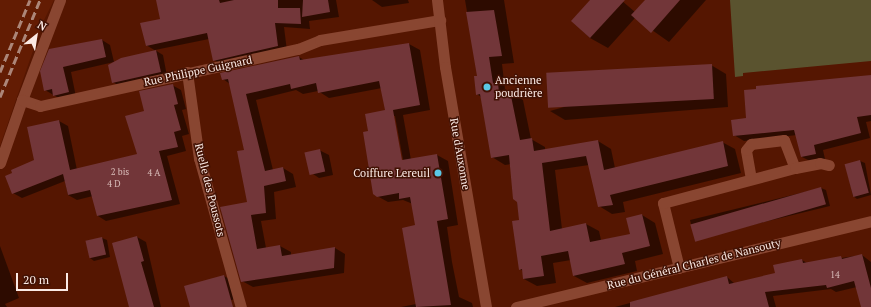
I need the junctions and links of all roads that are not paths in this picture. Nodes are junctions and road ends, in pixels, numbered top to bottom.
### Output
1 (60, 0) edge
2 (437, 0) edge
3 (440, 20) junction
4 (187, 72) junction
5 (22, 100) junction
6 (0, 162) edge
7 (829, 165) dead end
8 (795, 168) junction
9 (751, 179) junction
10 (871, 221) edge
11 (679, 268) junction
12 (241, 307) edge
13 (486, 307) edge
14 (516, 307) edge

1 - 5 street
2 - 3 street, Rue d'Auxonne
3 - 4 street, Rue Philippe Guignard
3 - 13 street, Rue d'Auxonne
4 - 5 street, Rue Philippe Guignard
4 - 12 street, Ruelle des Poussots
5 - 6 street
7 - 8 street
8 - 9 street
8 - 9 street
9 - 11 street
10 - 11 street, Rue du Général Charles de Nansouty
11 - 14 street, Rue du Général Charles de Nansouty

